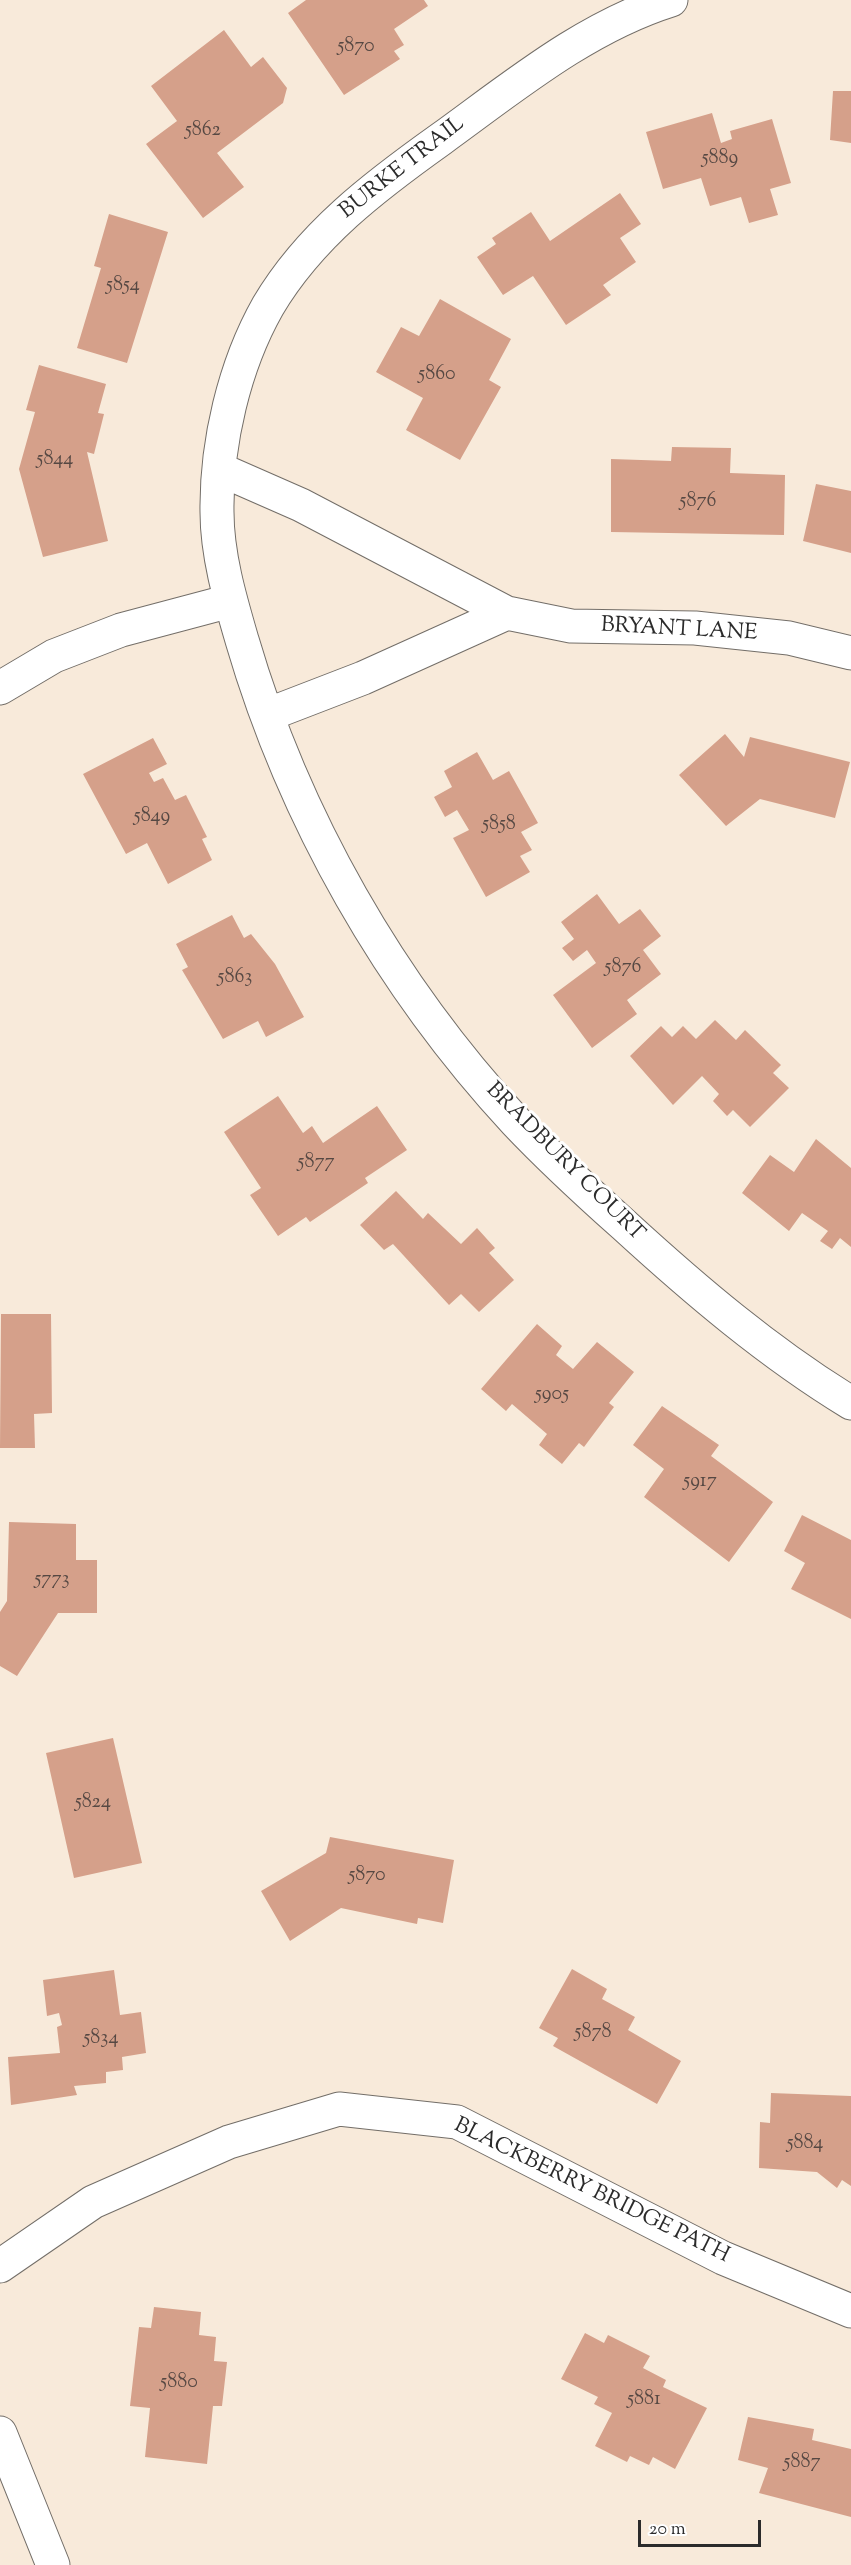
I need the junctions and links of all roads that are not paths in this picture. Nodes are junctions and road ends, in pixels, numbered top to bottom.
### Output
1 (671, 0) edge
2 (219, 469) junction
3 (230, 601) junction
4 (507, 613) junction
5 (851, 653) edge
6 (0, 688) edge
7 (267, 716) junction
8 (851, 1403) edge
9 (0, 2266) edge
10 (851, 2311) edge
11 (0, 2433) edge
12 (53, 2565) edge

1 - 2 street, BURKE TRAIL
2 - 3 street, BURKE TRAIL
2 - 4 street, BRYANT LANE
3 - 6 street
3 - 7 street, BRADBURY COURT
4 - 5 street, BRYANT LANE
4 - 7 street
7 - 8 street, BRADBURY COURT
9 - 10 street, BLACKBERRY BRIDGE PATH
11 - 12 street

